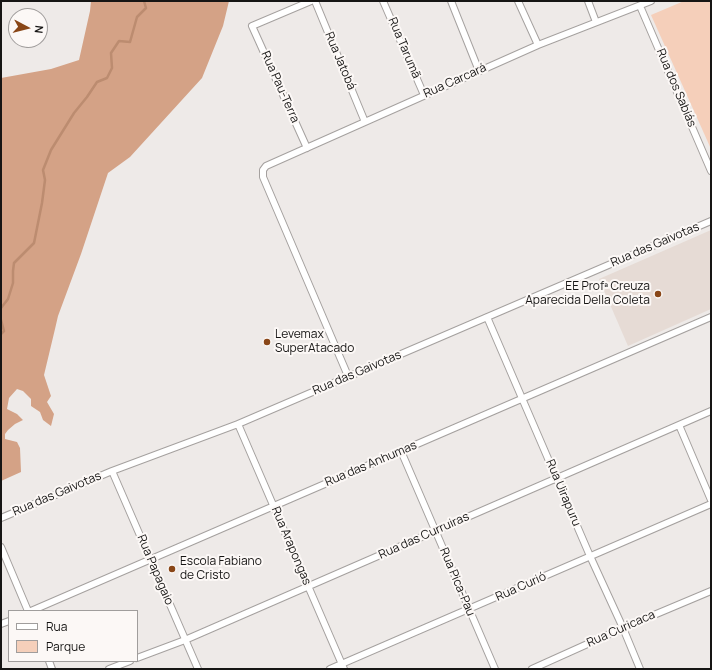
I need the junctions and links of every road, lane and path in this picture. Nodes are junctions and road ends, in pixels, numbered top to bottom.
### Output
1 (311, 1) edge
2 (315, 1) edge
3 (383, 1) edge
4 (451, 1) edge
5 (518, 1) edge
6 (588, 1) edge
7 (652, 1) edge
8 (640, 6) junction
9 (596, 22) junction
10 (538, 45) junction
11 (479, 71) junction
12 (424, 95) junction
13 (365, 122) junction
14 (307, 148) junction
15 (711, 171) edge
16 (711, 221) edge
17 (487, 317) junction
18 (711, 317) edge
19 (348, 376) junction
20 (522, 399) junction
21 (711, 411) edge
22 (238, 424) junction
23 (679, 425) junction
24 (400, 451) junction
25 (112, 471) junction
26 (556, 478) junction
27 (711, 500) edge
28 (711, 504) edge
29 (274, 506) junction
30 (1, 518) edge
31 (435, 531) junction
32 (1, 547) edge
33 (590, 556) junction
34 (150, 559) junction
35 (308, 586) junction
36 (711, 591) edge
37 (468, 609) junction
38 (28, 610) edge
39 (33, 610) edge
40 (623, 628) junction
41 (185, 640) junction
42 (138, 658) edge
43 (127, 662) edge
44 (343, 667) edge
45 (109, 669) edge
46 (198, 669) edge
47 (330, 669) edge
48 (495, 669) edge
49 (532, 669) edge
50 (640, 669) edge

1 - 14 street, Rua Pau-Terra
2 - 13 street, Rua Jatobá
3 - 12 street, Rua Tarumã
4 - 11 street
5 - 10 street
6 - 9 street
7 - 8 street, Rua Carcará
8 - 9 street, Rua Carcará
8 - 15 street, Rua dos Sabiás
9 - 10 street, Rua Carcará
10 - 11 street, Rua Carcará
11 - 12 street, Rua Carcará
12 - 13 street, Rua Carcará
13 - 14 street, Rua Carcará
14 - 19 street, Rua Carcará
16 - 17 street, Rua das Gaivotas
17 - 19 street, Rua das Gaivotas
17 - 20 street, Rua Uirapuru
18 - 20 street, Rua das Anhumas
19 - 22 street, Rua das Gaivotas
20 - 24 street, Rua das Anhumas
20 - 26 street, Rua Uirapuru
21 - 23 street, Rua das Curruiras
22 - 25 street, Rua das Gaivotas
22 - 29 street, Rua Arapongas
23 - 26 street, Rua das Curruiras
23 - 27 street
24 - 29 street, Rua das Anhumas
24 - 31 street, Rua Pica-Pau
25 - 30 street, Rua das Gaivotas
25 - 34 street, Rua Papagaio
26 - 31 street, Rua das Curruiras
26 - 33 street, Rua Uirapuru
28 - 33 street, Rua Curió
29 - 34 street, Rua das Anhumas
29 - 35 street, Rua Arapongas
31 - 35 street, Rua das Curruiras
31 - 37 street, Rua Pica-Pau
32 - 38 street
33 - 37 street, Rua Curió
33 - 40 street, Rua Uirapuru
34 - 39 street, Rua das Anhumas
34 - 41 street, Rua Papagaio
35 - 41 street, Rua das Curruiras
35 - 44 street, Rua Arapongas
36 - 40 street, Rua Curicaca
37 - 44 street, Rua Curió
37 - 48 street, Rua Pica-Pau
40 - 49 street, Rua Curicaca
40 - 50 street, Rua Uirapuru
41 - 42 street, Rua das Curruiras
41 - 46 street, Rua Papagaio
43 - 45 street
44 - 47 street, Rua Curió

